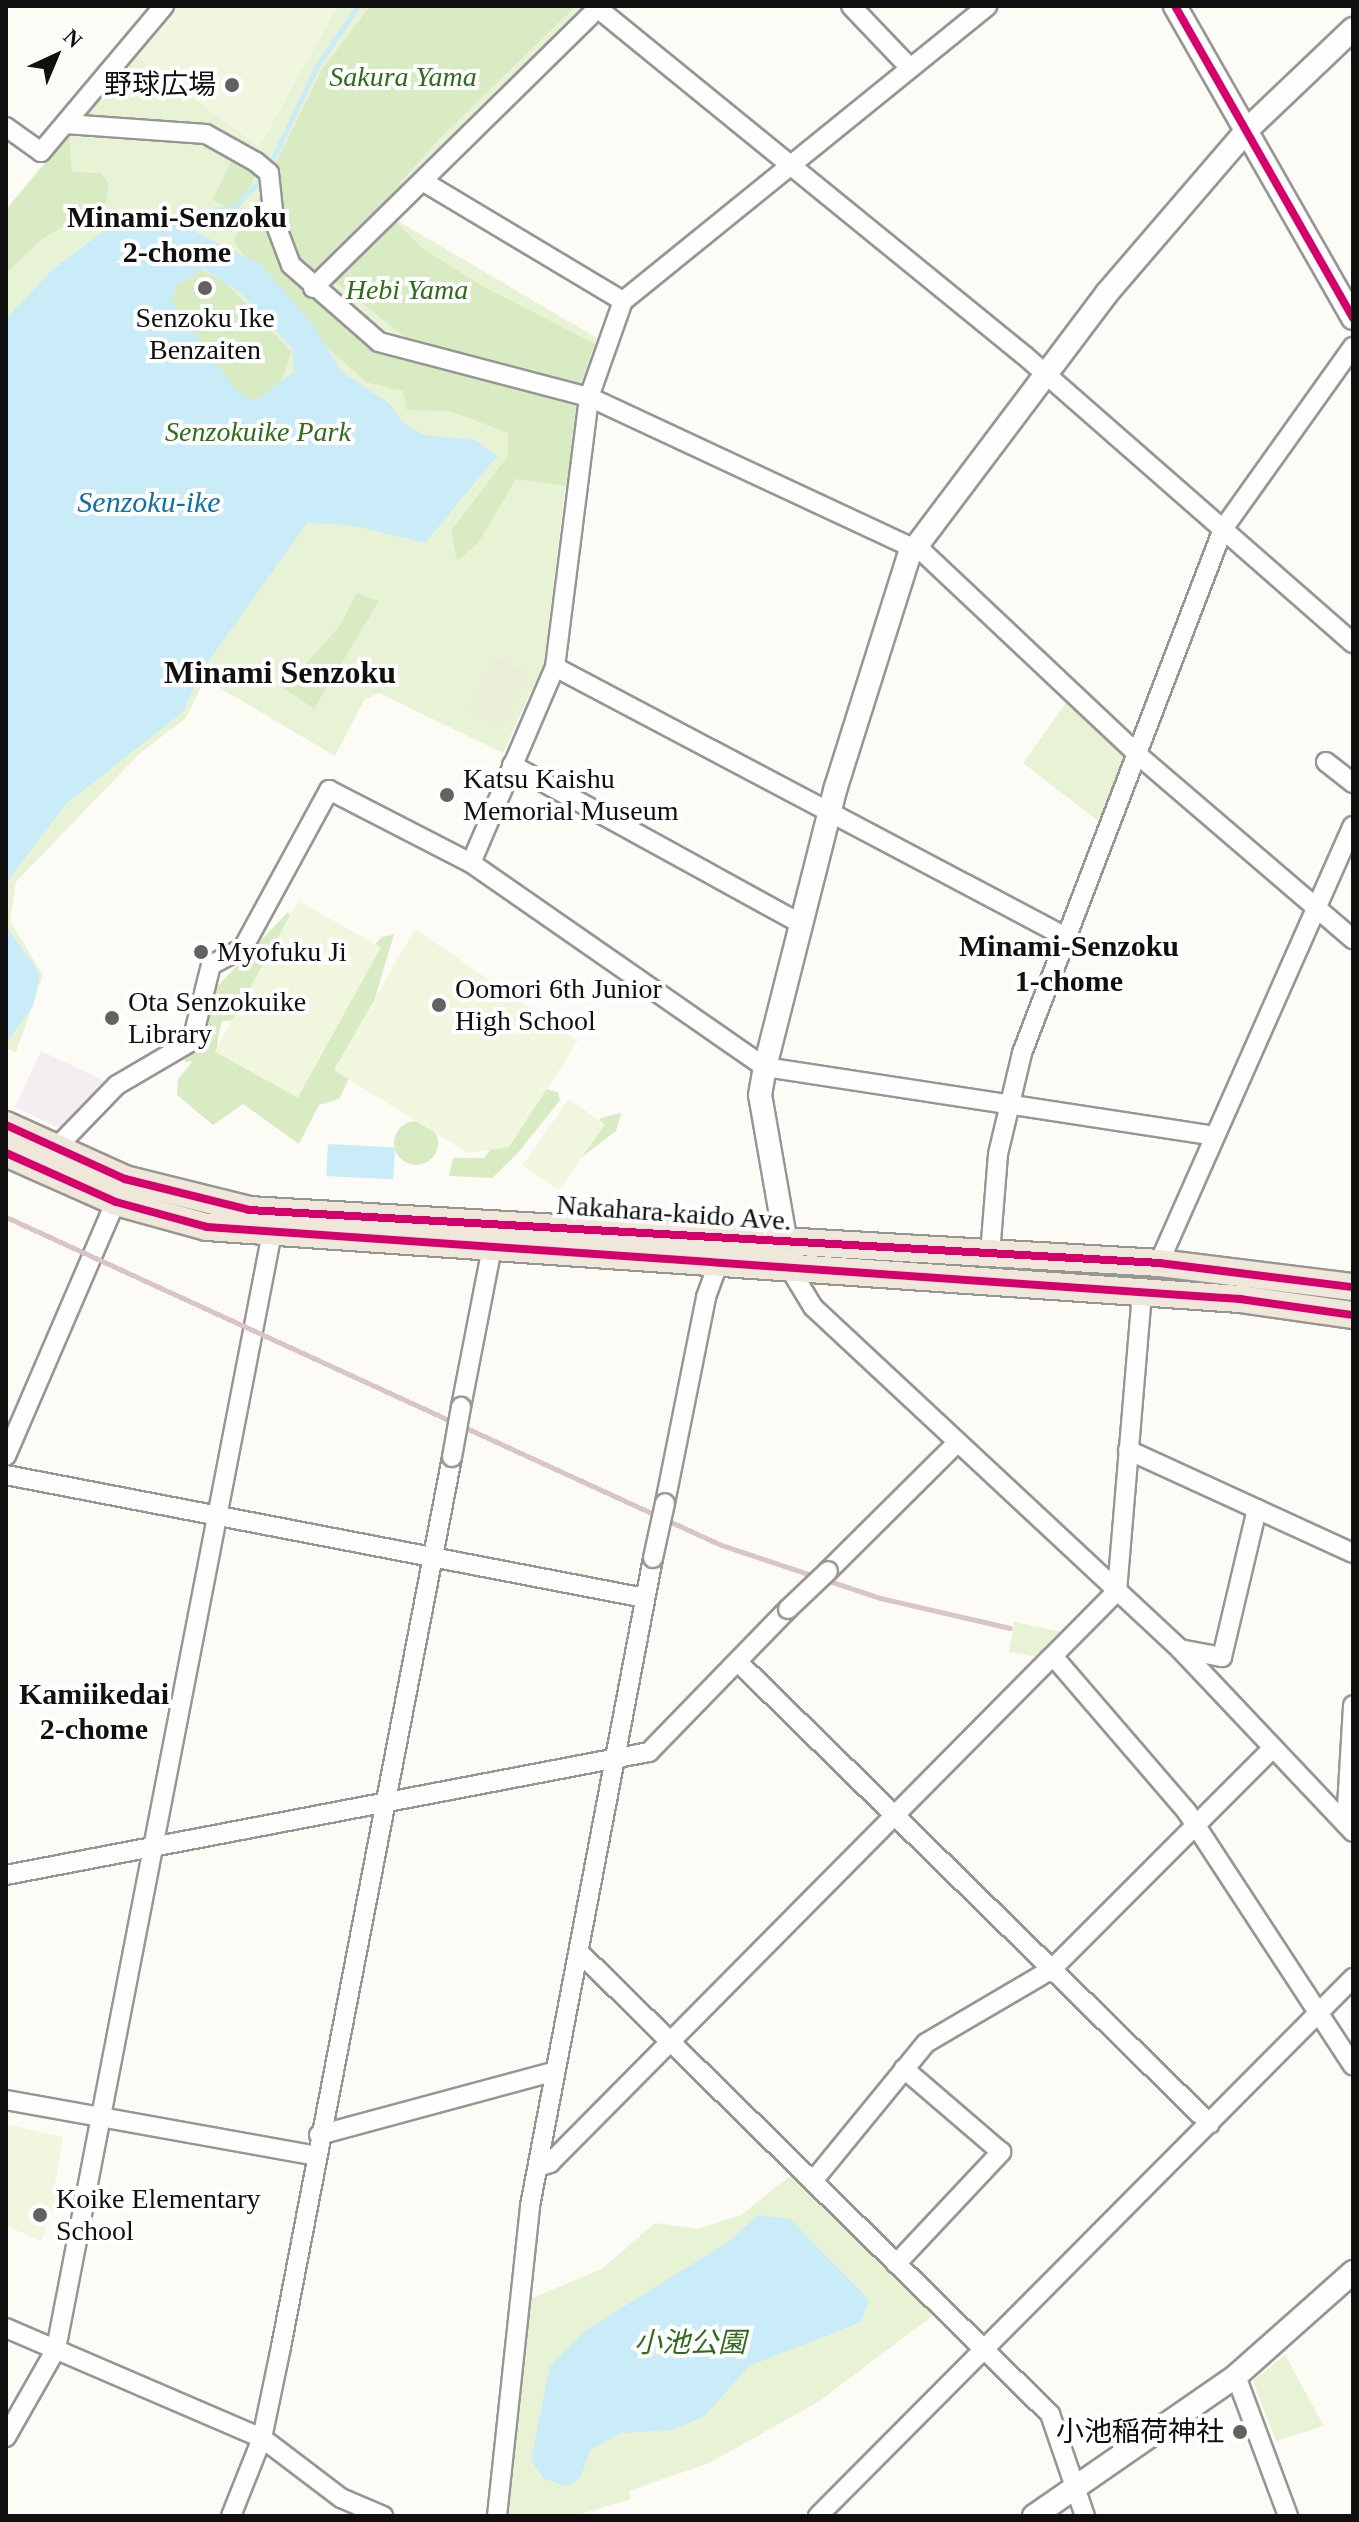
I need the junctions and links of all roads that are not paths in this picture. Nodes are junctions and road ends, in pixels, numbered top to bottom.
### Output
1 (164, 6) edge
2 (851, 6) edge
3 (987, 6) edge
4 (1175, 6) edge
5 (597, 7) edge
6 (1353, 29) edge
7 (909, 67) junction
8 (66, 124) junction
9 (6, 127) edge
10 (1250, 127) junction
11 (795, 166) junction
12 (424, 182) junction
13 (313, 288) junction
14 (623, 301) junction
15 (1353, 318) edge
16 (1353, 347) edge
17 (1042, 370) junction
18 (589, 397) junction
19 (1223, 529) junction
20 (915, 548) junction
21 (1353, 643) edge
22 (555, 667) junction
23 (1138, 755) junction
24 (1326, 762) dead end
25 (512, 765) junction
26 (1353, 783) edge
27 (830, 812) junction
28 (1353, 826) edge
29 (471, 863) junction
30 (1316, 909) junction
31 (801, 924) junction
32 (1064, 936) junction
33 (1353, 939) edge
34 (765, 1067) junction
35 (1008, 1107) junction
36 (6, 1125) edge
37 (1214, 1136) junction
38 (55, 1149) junction
39 (6, 1153) edge
40 (120, 1191) junction
41 (272, 1233) junction
42 (749, 1240) junction
43 (786, 1242) junction
44 (492, 1247) junction
45 (990, 1254) junction
46 (714, 1263) junction
47 (1159, 1263) junction
48 (790, 1269) junction
49 (1353, 1287) edge
50 (1142, 1292) junction
51 (1353, 1315) edge
52 (956, 1444) junction
53 (1128, 1450) junction
54 (6, 1456) edge
55 (6, 1475) edge
56 (1257, 1509) junction
57 (216, 1515) junction
58 (1353, 1553) edge
59 (432, 1557) junction
60 (1117, 1591) junction
61 (645, 1598) junction
62 (1180, 1649) junction
63 (1053, 1656) junction
64 (738, 1662) junction
65 (1353, 1705) edge
66 (1272, 1749) junction
67 (616, 1761) junction
68 (1350, 1788) edge
69 (384, 1804) junction
70 (895, 1817) junction
71 (1196, 1825) junction
72 (1350, 1828) edge
73 (153, 1847) junction
74 (6, 1875) edge
75 (579, 1952) junction
76 (1052, 1969) junction
77 (1353, 1978) edge
78 (1320, 2012) junction
79 (670, 2042) junction
80 (1353, 2066) edge
81 (904, 2069) junction
82 (556, 2071) junction
83 (6, 2100) edge
84 (102, 2116) junction
85 (1210, 2124) junction
86 (319, 2135) junction
87 (316, 2156) junction
88 (538, 2167) junction
89 (813, 2181) junction
90 (896, 2264) junction
91 (1353, 2272) edge
92 (6, 2328) edge
93 (56, 2349) junction
94 (985, 2351) junction
95 (1236, 2376) junction
96 (6, 2437) edge
97 (262, 2438) junction
98 (1075, 2487) junction
99 (231, 2516) edge
100 (383, 2516) edge
101 (497, 2516) edge
102 (818, 2516) edge
103 (1034, 2516) edge
104 (1085, 2516) edge
105 (1288, 2516) edge

1 - 8 street
2 - 7 street
3 - 7 street
4 - 10 street
5 - 11 street
5 - 12 street
6 - 10 street
7 - 11 street
8 - 9 street
8 - 13 street
10 - 15 street
10 - 17 street
11 - 14 street
11 - 17 street
12 - 13 street
12 - 14 street
13 - 18 street
14 - 18 street
16 - 19 street
17 - 19 street
17 - 20 street
18 - 20 street
18 - 22 street
19 - 21 street
19 - 23 street
20 - 23 street
20 - 27 street
22 - 25 street
22 - 27 street
23 - 30 street
23 - 32 street
24 - 26 street
25 - 29 street
25 - 31 street
27 - 31 street
27 - 32 street
28 - 30 street
29 - 34 street
29 - 38 street
30 - 33 street
30 - 37 street
31 - 34 street
32 - 35 street
34 - 35 street
34 - 43 street
35 - 37 street
35 - 45 street
36 - 38 main road, Nakahara-kaido Ave.
37 - 47 street
38 - 40 main road, Nakahara-kaido Ave.
39 - 40 main road, Nakahara-kaido Ave.
40 - 41 main road, Nakahara-kaido Ave.
40 - 42 main road, Nakahara-kaido Ave.
40 - 54 street
41 - 44 main road, Nakahara-kaido Ave.
41 - 57 street
42 - 43 main road, Nakahara-kaido Ave.
42 - 46 street
43 - 45 main road, Nakahara-kaido Ave.
43 - 48 street
44 - 46 main road, Nakahara-kaido Ave.
44 - 59 street, bridge
45 - 47 main road, Nakahara-kaido Ave.
46 - 48 main road, Nakahara-kaido Ave.
46 - 61 street, bridge
47 - 49 main road, Nakahara-kaido Ave.
48 - 50 main road, Nakahara-kaido Ave.
48 - 52 street
50 - 51 main road, Nakahara-kaido Ave.
50 - 53 street
52 - 60 street
52 - 64 street, bridge
53 - 56 street
53 - 60 street
55 - 57 street
56 - 58 street
56 - 62 street
57 - 59 street
57 - 73 street
59 - 61 street
59 - 69 street
60 - 62 street
60 - 63 street
61 - 67 street
62 - 66 street
63 - 70 street
63 - 71 street
64 - 67 street
64 - 70 street
65 - 68 street
66 - 71 street
66 - 72 street
67 - 69 street
67 - 75 street
68 - 72 street
69 - 73 street
69 - 86 street
70 - 76 street
70 - 79 street
71 - 76 street
71 - 78 street
73 - 74 street
73 - 84 street
75 - 79 street
75 - 82 street
76 - 81 street
76 - 85 street
77 - 78 street
78 - 80 street
78 - 85 street
79 - 88 street
79 - 89 street
81 - 89 street
81 - 90 street
82 - 86 street
82 - 88 street
83 - 84 street
84 - 87 street
84 - 93 street
85 - 94 street
86 - 87 street
87 - 97 street
88 - 101 street
89 - 90 street
90 - 94 street
91 - 95 street
92 - 93 street
93 - 96 street
93 - 97 street
94 - 98 street
94 - 102 street
95 - 98 street
95 - 105 street
97 - 99 street
97 - 100 street
98 - 103 street
98 - 104 street

